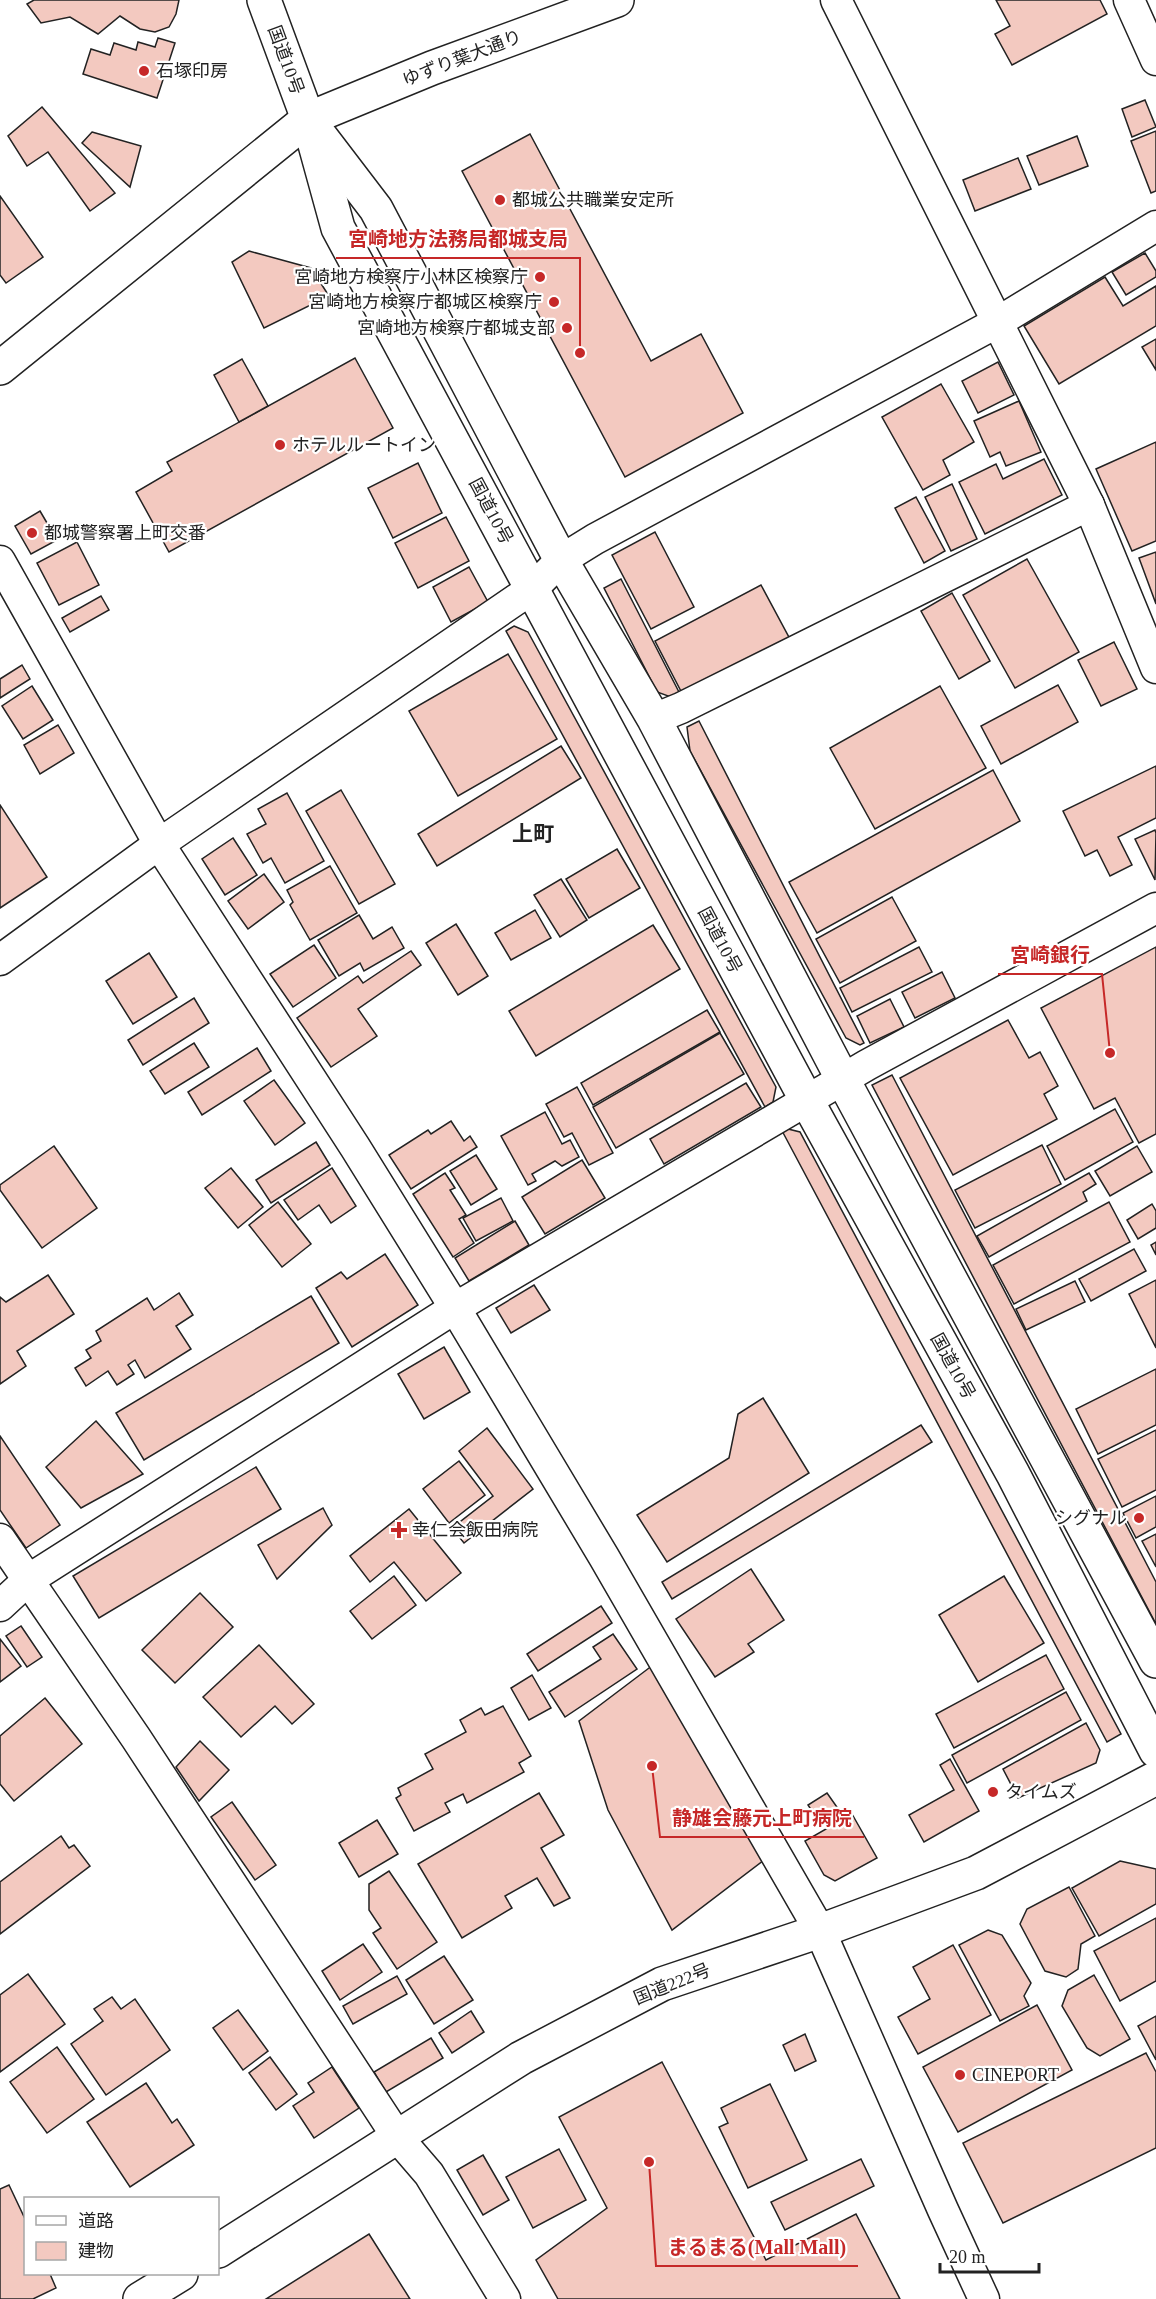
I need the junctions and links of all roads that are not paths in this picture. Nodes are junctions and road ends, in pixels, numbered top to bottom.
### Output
1 (264, 0) edge
2 (617, 0) edge
3 (836, 0) edge
4 (1129, 0) edge
5 (1156, 60) edge
6 (308, 119) junction
7 (1155, 230) edge
8 (998, 322) junction
9 (0, 368) edge
10 (1089, 505) junction
11 (561, 560) junction
12 (0, 561) edge
13 (533, 588) junction
14 (1156, 668) edge
15 (654, 719) junction
16 (159, 844) junction
17 (1156, 908) edge
18 (0, 960) edge
19 (843, 1080) junction
20 (807, 1101) junction
21 (455, 1308) junction
22 (0, 1539) edge
23 (28, 1580) junction
24 (0, 1606) edge
25 (1156, 1661) edge
26 (1156, 1751) edge
27 (1156, 1778) edge
28 (820, 1931) junction
29 (398, 2138) junction
30 (219, 2250) edge
31 (179, 2275) edge
32 (140, 2299) edge
33 (506, 2299) edge
34 (984, 2299) edge

1 - 6 main road, 国道10号
2 - 6 main road, ゆずり葉大通り
3 - 8 street
4 - 5 street
6 - 9 main road, ゆずり葉大通り
6 - 11 main road, 国道10号
6 - 13 main road, 国道10号
7 - 8 street
8 - 10 street
8 - 11 street
10 - 14 street
10 - 15 street
11 - 13 street
11 - 15 main road, 国道10号
12 - 16 street
13 - 16 street
13 - 20 main road, 国道10号
15 - 19 main road, 国道10号
16 - 18 street
16 - 21 street
17 - 19 street
19 - 20 street
19 - 25 main road, 国道10号
20 - 21 street
20 - 26 main road, 国道10号
21 - 23 street
21 - 28 street
22 - 23 street
23 - 24 street
23 - 29 street
27 - 28 main road, 国道222号
28 - 29 main road, 国道222号
28 - 34 street
29 - 30 main road, 国道222号
29 - 33 street
31 - 32 main road

